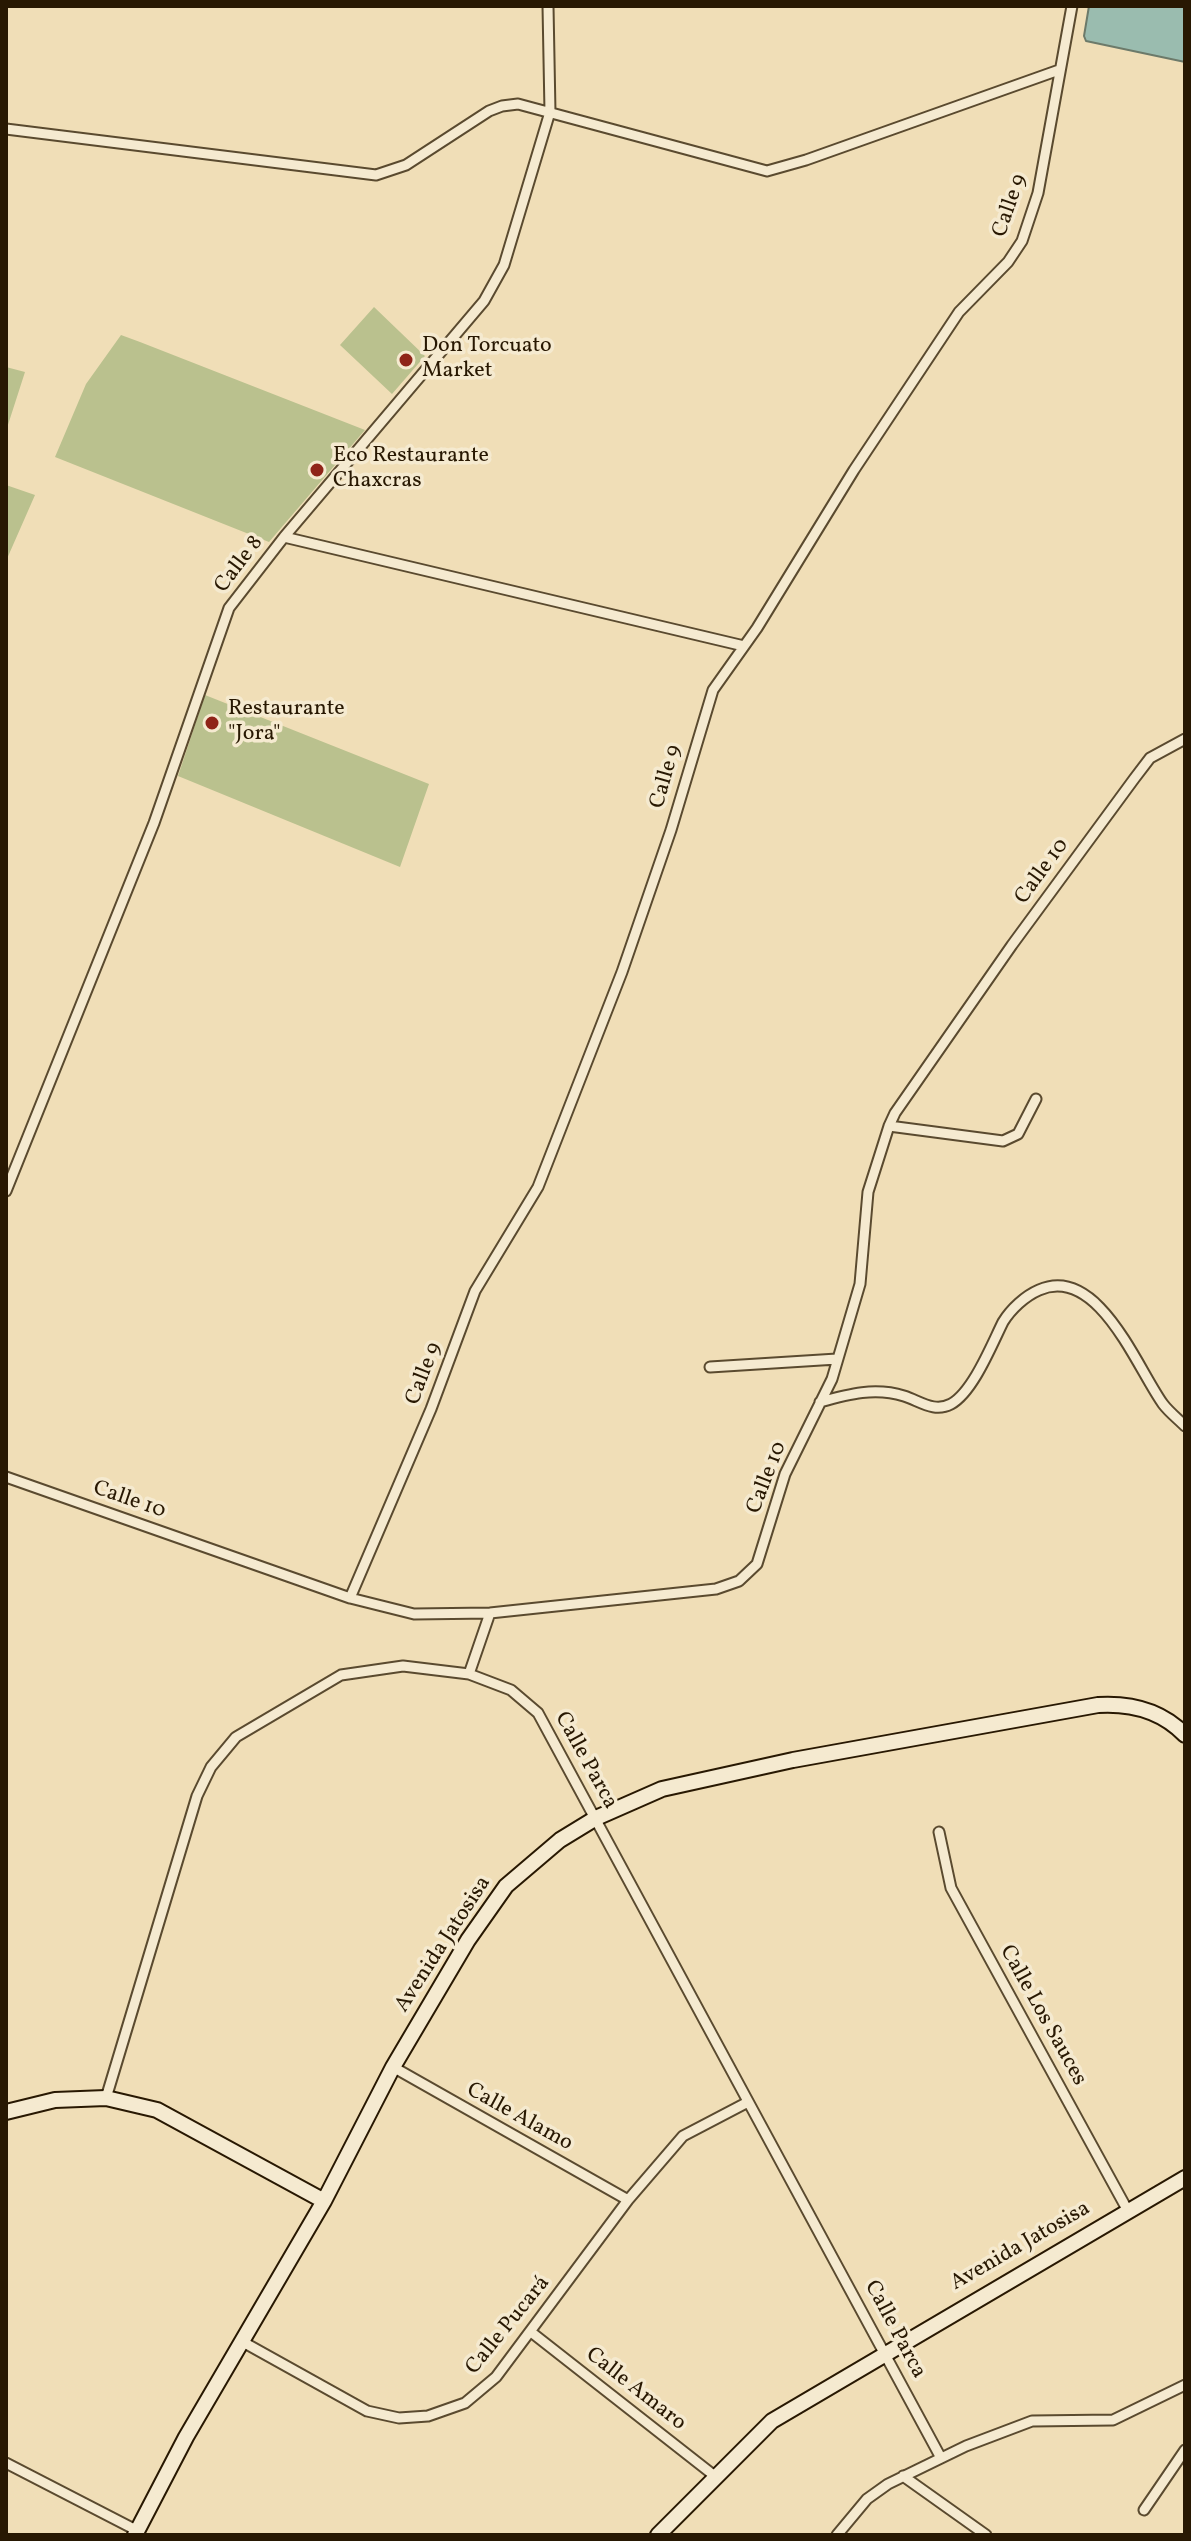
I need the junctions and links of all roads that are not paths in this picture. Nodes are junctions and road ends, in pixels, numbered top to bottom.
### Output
1 (548, 6) edge
2 (1072, 6) edge
3 (1059, 70) junction
4 (550, 112) junction
5 (6, 129) edge
6 (284, 537) junction
7 (744, 646) junction
8 (1185, 739) edge
9 (1036, 1099) dead end
10 (889, 1126) junction
11 (6, 1191) edge
12 (837, 1359) junction
13 (710, 1367) dead end
14 (820, 1402) junction
15 (1185, 1426) edge
16 (6, 1477) edge
17 (350, 1598) junction
18 (490, 1613) junction
19 (469, 1674) junction
20 (1185, 1735) edge
21 (596, 1818) junction
22 (939, 1832) dead end
23 (393, 2067) junction
24 (106, 2098) junction
25 (748, 2102) junction
26 (6, 2112) edge
27 (1185, 2178) edge
28 (628, 2200) junction
29 (324, 2201) junction
30 (1128, 2211) junction
31 (531, 2332) junction
32 (243, 2342) junction
33 (886, 2352) junction
34 (1185, 2385) edge
35 (1185, 2450) edge
36 (941, 2458) junction
37 (6, 2463) edge
38 (903, 2476) junction
39 (716, 2477) junction
40 (1144, 2510) dead end
41 (135, 2533) edge
42 (658, 2535) edge
43 (837, 2535) edge
44 (986, 2535) edge

1 - 4 street, Calle 8
2 - 3 street, Calle 9
3 - 4 street
3 - 7 street, Calle 9
4 - 5 street
4 - 6 street, Calle 8
6 - 7 street
6 - 11 street, Calle 8
7 - 17 street, Calle 9
8 - 10 street, Calle 10
9 - 10 street
10 - 12 street, Calle 10
12 - 13 street
12 - 14 street, Calle 10
14 - 15 street
14 - 18 street, Calle 10
16 - 17 street, Calle 10
17 - 18 street, Calle 10
18 - 19 street
19 - 21 street, Calle Parca
19 - 24 street, Calle Parca
20 - 21 street, Avenida Jatosisa
21 - 23 street, Avenida Jatosisa
21 - 25 street, Calle Parca
22 - 30 street, Calle Los Sauces
23 - 28 street, Calle Alamo
23 - 29 street, Avenida Jatosisa
24 - 26 street
24 - 29 street
25 - 28 street, Calle Pucará
25 - 33 street, Calle Parca
27 - 30 street, Avenida Jatosisa
28 - 31 street, Calle Pucará
29 - 32 street, Avenida Jatosisa
30 - 33 street, Avenida Jatosisa
31 - 32 street, Calle Pucará
31 - 39 street, Calle Amaro
32 - 41 street, Avenida Jatosisa
33 - 36 street, Calle Parca
33 - 39 street, Avenida Jatosisa
34 - 36 street
35 - 40 street
36 - 38 street
37 - 41 street
38 - 43 street
38 - 44 street
39 - 42 street, Avenida Jatosisa

